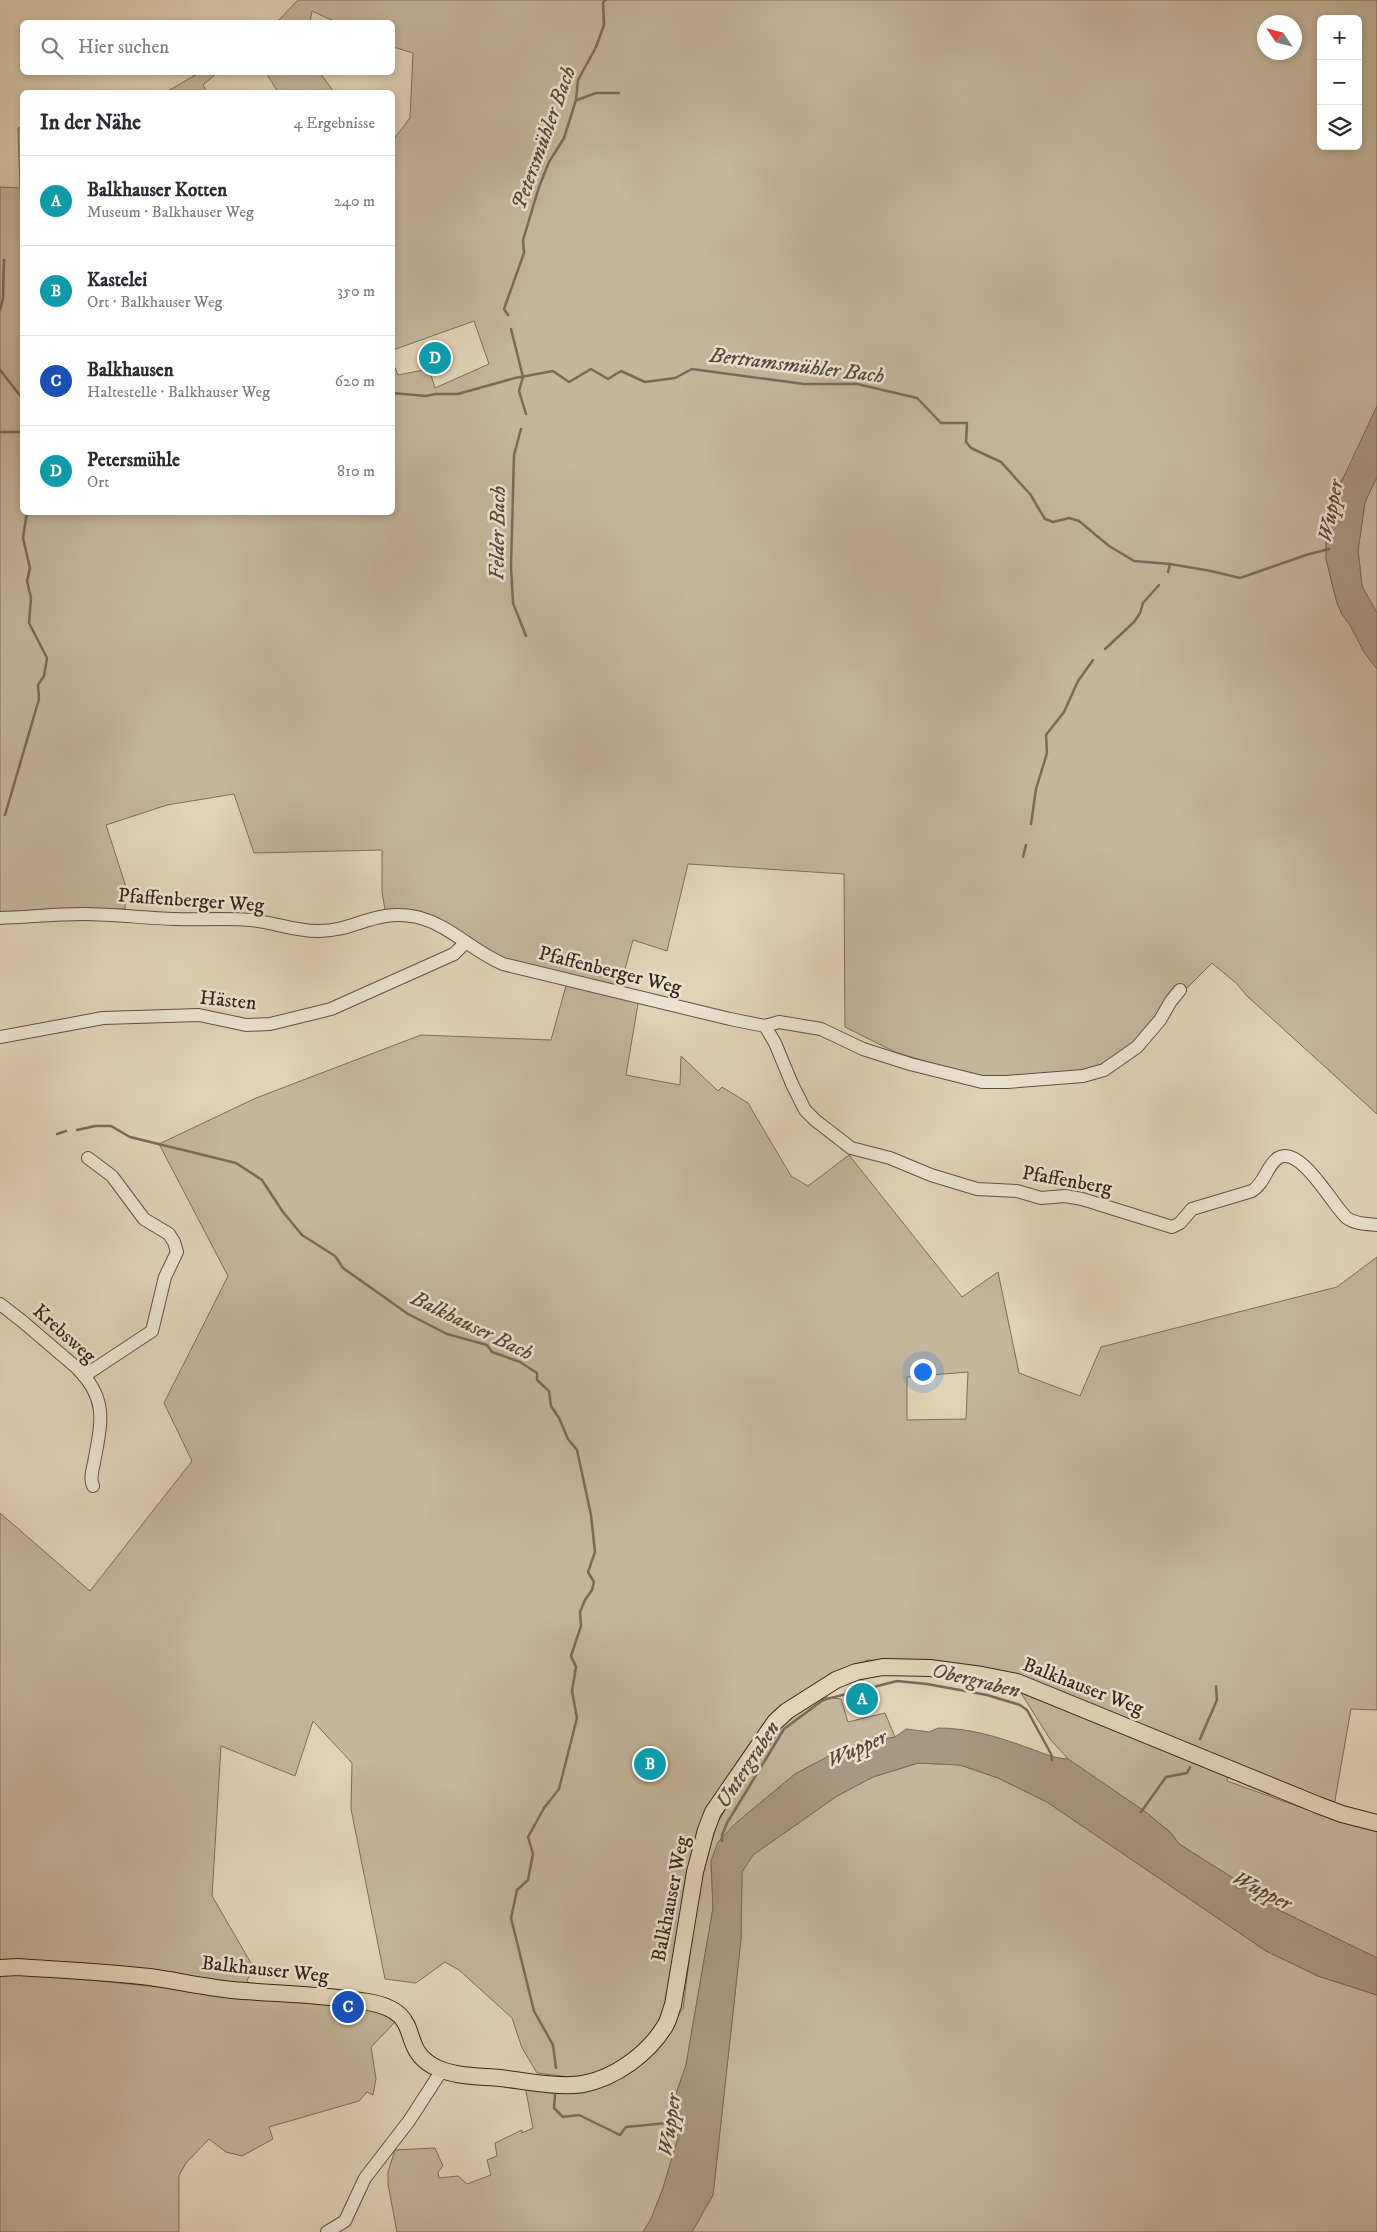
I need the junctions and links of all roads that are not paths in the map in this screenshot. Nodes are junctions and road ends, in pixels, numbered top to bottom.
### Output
1 (0, 918) edge
2 (465, 942) junction
3 (1180, 990) dead end
4 (765, 1026) junction
5 (0, 1037) edge
6 (88, 1158) dead end
7 (1377, 1225) edge
8 (0, 1304) edge
9 (84, 1376) junction
10 (93, 1486) dead end
11 (1377, 1823) edge
12 (0, 1968) edge
13 (442, 2070) junction
14 (327, 2232) edge

1 - 2 street, Pfaffenberger Weg
2 - 4 street, Pfaffenberger Weg
2 - 5 street, Hästen
3 - 4 street, Pfaffenberger Weg
4 - 7 street, Pfaffenberg
6 - 9 street
8 - 9 street, Krebsweg
9 - 10 street, Krebsweg
11 - 13 main road, Balkhauser Weg
12 - 13 main road, Balkhauser Weg
13 - 14 street

